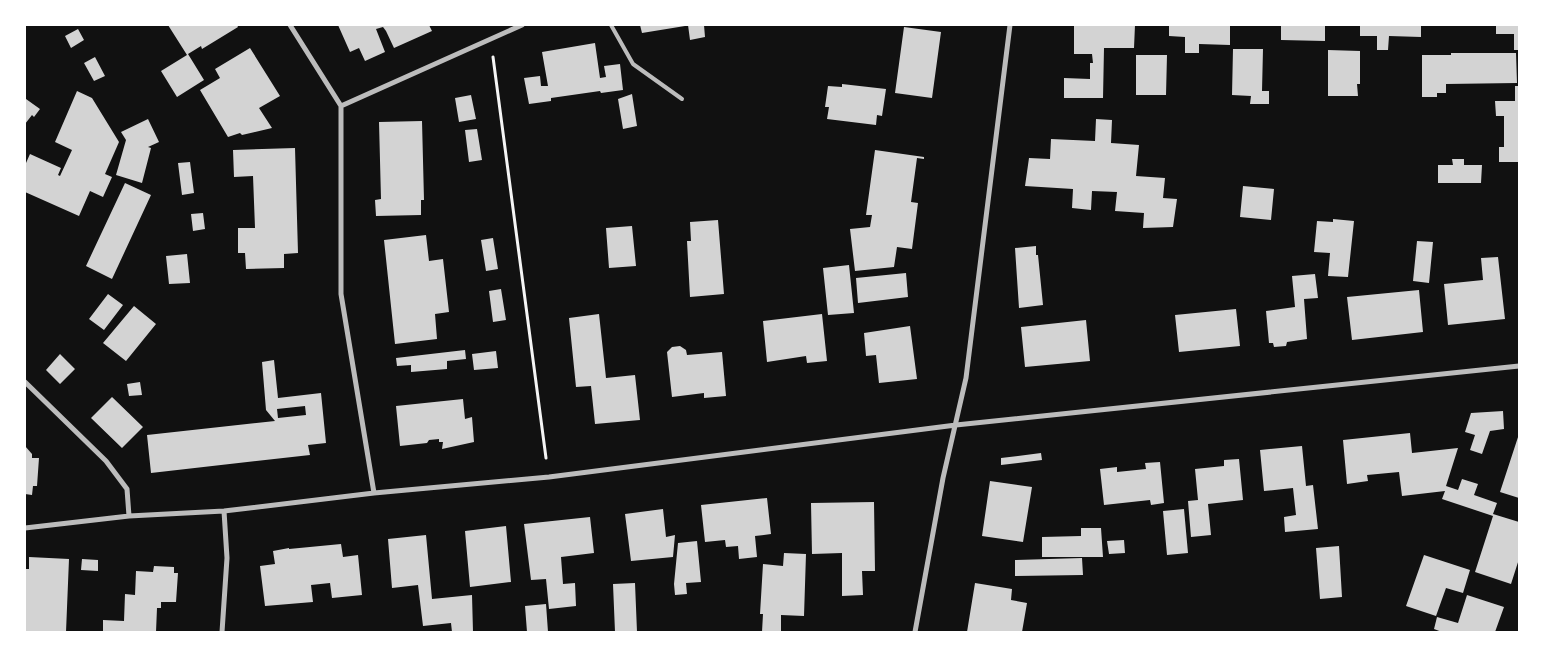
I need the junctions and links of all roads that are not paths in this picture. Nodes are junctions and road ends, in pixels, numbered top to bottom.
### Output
1 (290, 25) edge
2 (522, 25) edge
3 (611, 25) edge
4 (1010, 25) edge
5 (682, 100) dead end
6 (341, 106) junction
7 (1519, 366) edge
8 (25, 382) edge
9 (956, 425) junction
10 (374, 492) junction
11 (224, 511) junction
12 (130, 516) junction
13 (25, 528) edge
14 (222, 632) edge
15 (915, 632) edge

1 - 6 street
2 - 6 street
3 - 5 lane
4 - 9 street
6 - 10 street
7 - 9 street
8 - 12 street
9 - 10 street
9 - 15 street
10 - 11 street
11 - 12 street
11 - 14 street
12 - 13 street

